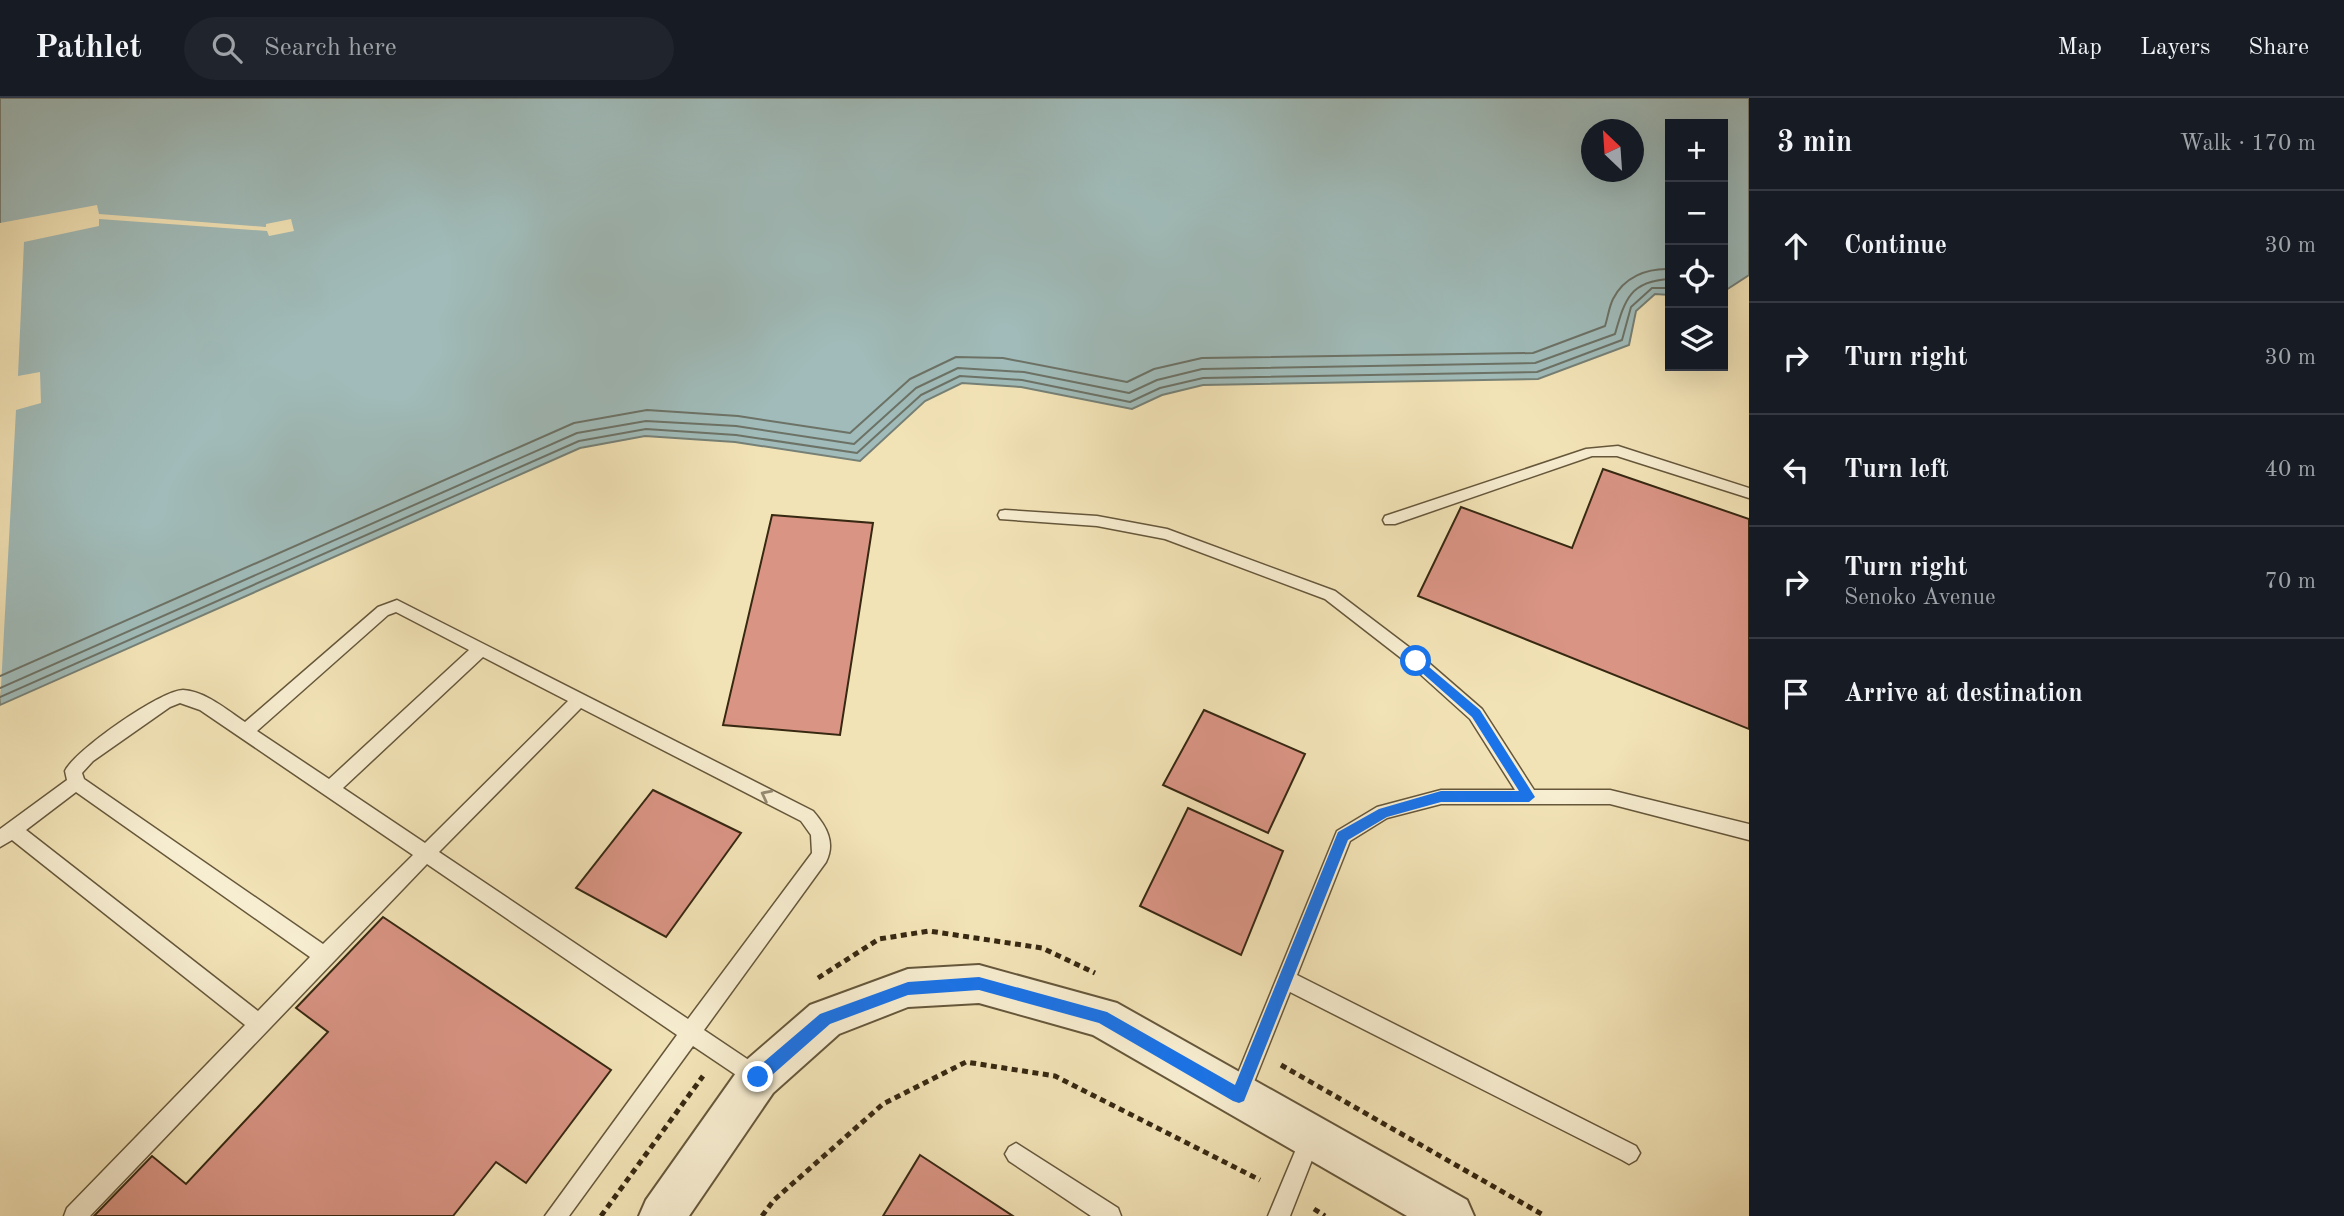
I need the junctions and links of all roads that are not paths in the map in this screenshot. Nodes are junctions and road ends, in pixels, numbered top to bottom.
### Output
1 (1749, 493) edge
2 (1005, 515) dead end
3 (1391, 520) dead end
4 (481, 649) junction
5 (580, 699) junction
6 (246, 731) junction
7 (76, 783) junction
8 (332, 787) junction
9 (1529, 797) junction
10 (1749, 832) edge
11 (6, 834) edge
12 (427, 853) junction
13 (324, 956) junction
14 (1285, 979) junction
15 (258, 1023) junction
16 (691, 1033) junction
17 (758, 1077) junction
18 (1239, 1095) junction
19 (1311, 1137) junction
20 (1629, 1153) dead end
21 (1016, 1154) dead end
22 (75, 1216) edge
23 (556, 1216) edge
24 (662, 1216) edge
25 (1110, 1216) edge
26 (1279, 1216) edge
27 (1451, 1216) edge

1 - 3 lane
2 - 9 lane
4 - 5 lane
4 - 6 lane
4 - 8 lane
5 - 12 lane
16 -> 5 lane
6 - 7 lane
6 - 8 lane
7 - 11 lane
7 - 13 lane
8 - 12 lane
9 - 10 lane
9 - 14 lane
11 - 15 lane
12 - 13 lane
12 - 16 lane
13 - 15 lane
14 - 18 lane
14 - 20 lane
15 - 22 lane
16 - 17 lane
16 - 23 lane
17 - 18 street
17 - 24 street
18 - 19 street
19 - 26 lane
19 - 27 street
21 - 25 lane

